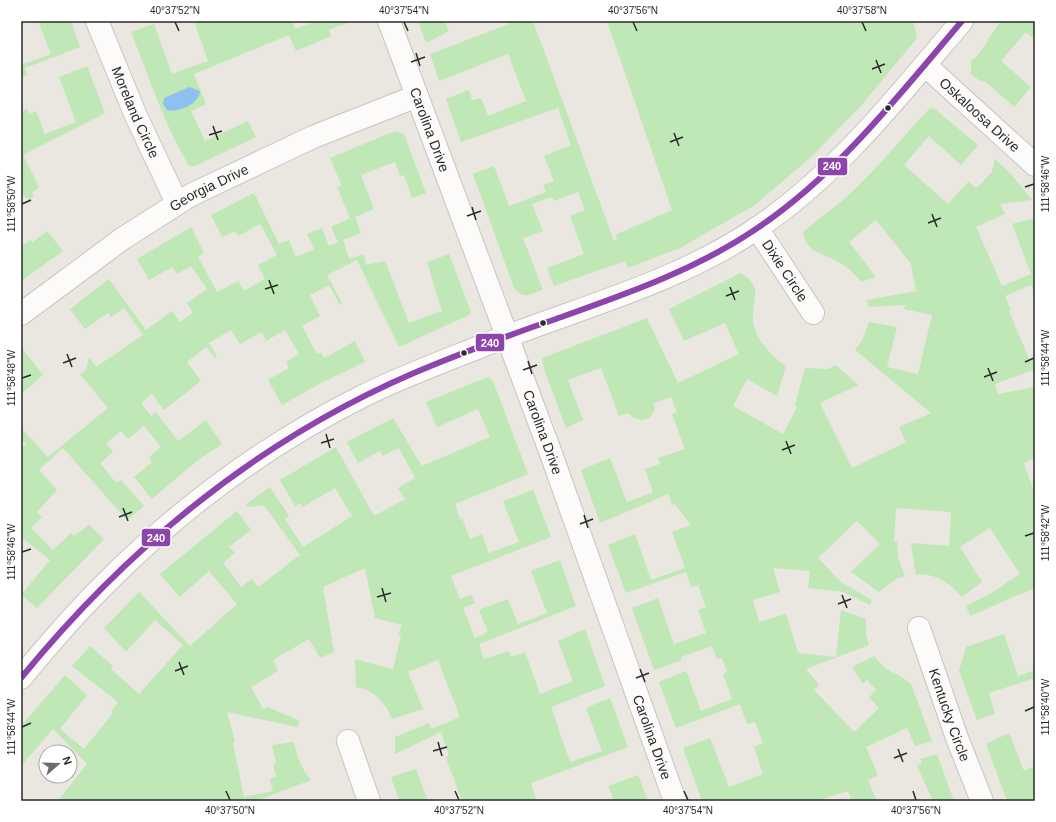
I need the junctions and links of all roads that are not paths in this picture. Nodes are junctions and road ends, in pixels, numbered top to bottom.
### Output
1 (97, 21) edge
2 (389, 21) edge
3 (962, 21) edge
4 (925, 65) junction
5 (417, 96) junction
6 (1035, 165) edge
7 (177, 203) junction
8 (757, 228) junction
9 (813, 313) dead end
10 (21, 314) edge
11 (507, 336) junction
12 (919, 628) dead end
13 (21, 678) edge
14 (348, 741) dead end
15 (369, 801) edge
16 (675, 801) edge
17 (982, 801) edge

1 - 7 street, Moreland Circle
2 - 5 street, Carolina Drive
3 - 4 street
4 - 6 street, Oskaloosa Drive
4 - 8 street
5 - 7 street, Georgia Drive
5 - 11 street, Carolina Drive
7 - 10 street, Georgia Drive
8 - 9 street, Dixie Circle
8 - 11 street
11 - 13 street
11 - 16 street, Carolina Drive
12 - 17 street, Kentucky Circle
14 - 15 street

